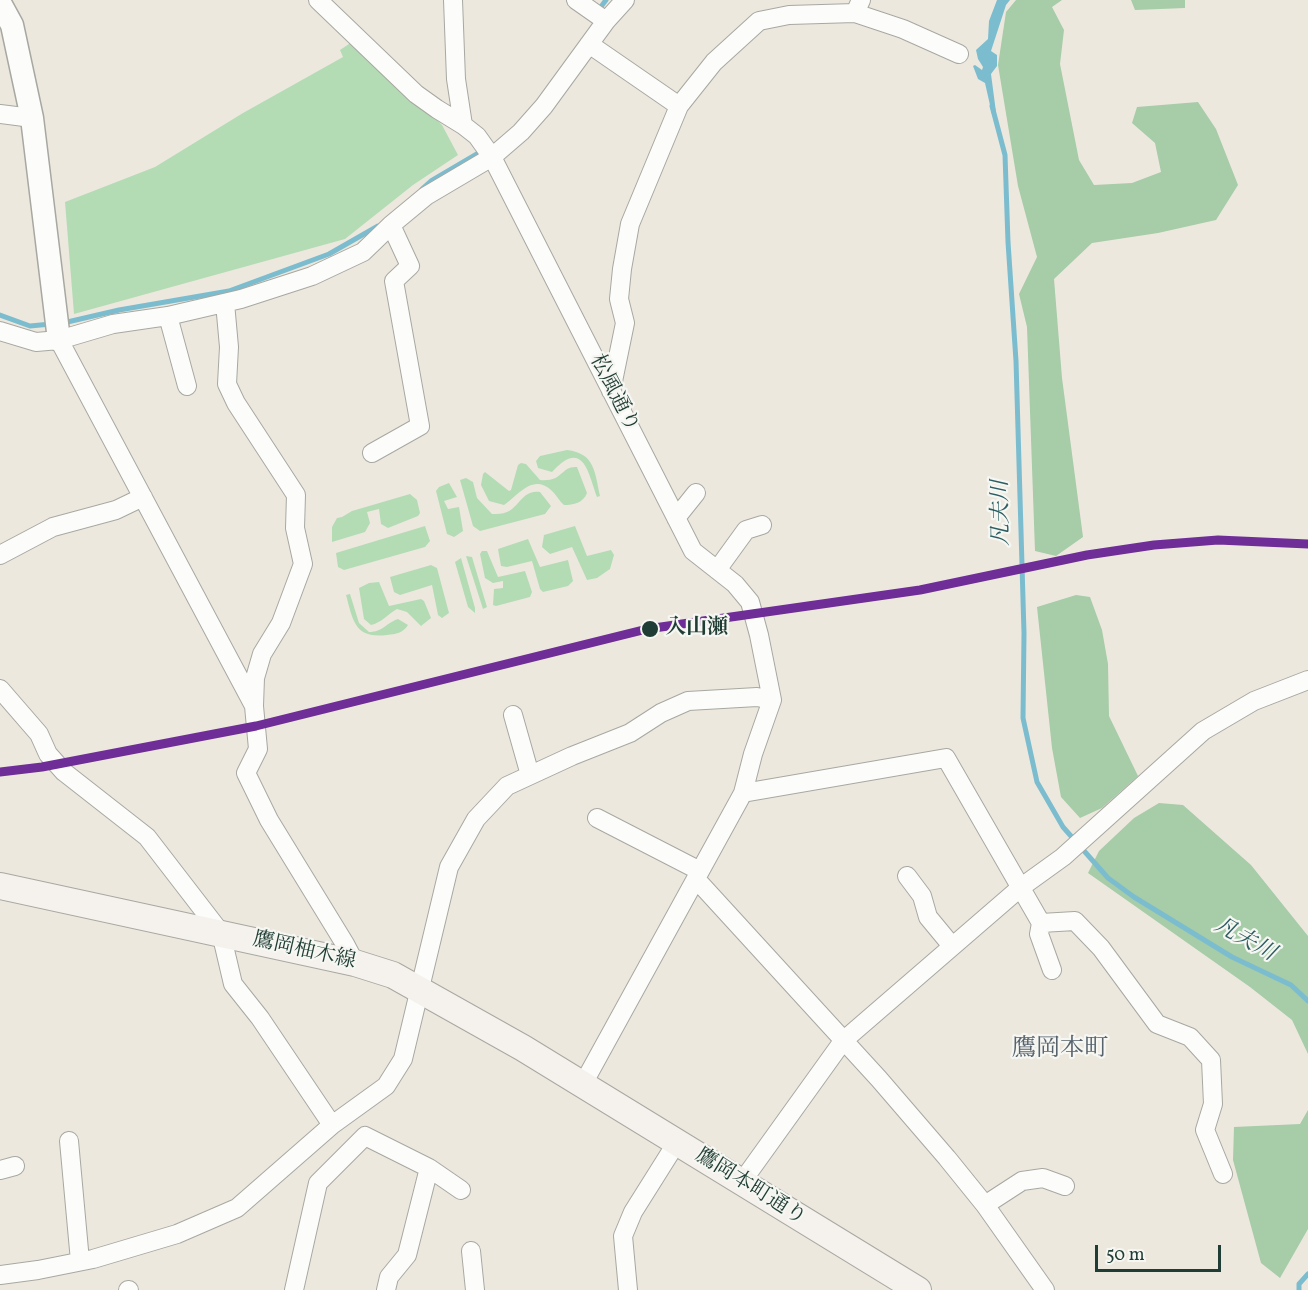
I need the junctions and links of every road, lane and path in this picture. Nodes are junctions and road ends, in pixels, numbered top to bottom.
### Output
1 (318, 0) edge
2 (453, 0) edge
3 (576, 0) edge
4 (625, 0) edge
5 (0, 3) edge
6 (858, 6) edge
7 (606, 21) junction
8 (589, 44) junction
9 (959, 54) dead end
10 (679, 106) junction
11 (0, 114) edge
12 (32, 118) junction
13 (470, 131) junction
14 (491, 156) junction
15 (391, 225) junction
16 (225, 303) junction
17 (168, 315) junction
18 (58, 329) junction
19 (0, 332) edge
20 (187, 386) dead end
21 (611, 391) junction
22 (372, 453) dead end
23 (696, 493) dead end
24 (143, 497) junction
25 (676, 518) junction
26 (762, 525) dead end
27 (0, 555) edge
28 (717, 570) junction
29 (1308, 680) edge
30 (0, 689) edge
31 (772, 700) junction
32 (254, 706) junction
33 (513, 715) dead end
34 (530, 776) junction
35 (743, 792) junction
36 (597, 818) dead end
37 (698, 875) junction
38 (907, 876) dead end
39 (0, 886) edge
40 (1020, 888) junction
41 (1041, 923) junction
42 (221, 933) junction
43 (952, 946) junction
44 (355, 963) junction
45 (1052, 970) dead end
46 (420, 990) junction
47 (843, 1041) junction
48 (583, 1084) junction
49 (332, 1125) junction
50 (69, 1141) dead end
51 (677, 1142) junction
52 (429, 1168) junction
53 (1223, 1174) dead end
54 (741, 1183) junction
55 (1065, 1186) dead end
56 (461, 1191) dead end
57 (985, 1204) junction
58 (471, 1251) dead end
59 (80, 1261) junction
60 (0, 1275) edge
61 (294, 1290) edge
62 (386, 1290) edge
63 (475, 1290) edge
64 (628, 1290) edge
65 (918, 1290) edge
66 (1045, 1290) edge

1 - 13 street
2 - 13 street, 松風通り
3 - 7 street
4 - 7 street
5 - 12 street
6 - 9 street
6 - 10 street
7 - 8 street
8 - 10 street
8 - 14 street
10 - 21 street
11 - 12 street
12 - 18 street
13 - 14 street, 松風通り
14 - 15 street
14 - 21 street, 松風通り
15 - 16 street
15 - 22 street
16 - 17 street
16 - 32 street
17 - 18 street
17 - 20 street
18 - 19 street
18 - 24 street
21 - 25 street, 松風通り
23 - 25 street
24 - 27 street
24 - 32 street
25 - 28 street, 松風通り
26 - 28 street
28 - 31 street, 松風通り
29 - 40 street
30 - 42 street
31 - 34 street
31 - 35 street
32 - 44 street
33 - 34 street
34 - 46 street
35 - 37 street
35 - 40 street
36 - 37 street
37 - 47 street
37 - 48 street
38 - 43 street
39 - 42 main road, 鷹岡柚木線
40 - 41 street
40 - 43 street
41 - 45 street
41 - 53 street
42 - 44 main road, 鷹岡柚木線
42 - 49 street
43 - 47 street
44 - 46 main road, 鷹岡柚木線
46 - 48 main road, 鷹岡柚木線
46 - 49 street
47 - 54 street
47 - 57 street
48 - 51 main road, 鷹岡本町通り
49 - 59 street
50 - 59 street
51 - 54 main road, 鷹岡本町通り
51 - 64 street
52 - 56 street
52 - 61 street
52 - 62 street
54 - 65 main road, 鷹岡本町通り
55 - 57 street
57 - 66 street
58 - 63 street
59 - 60 street

